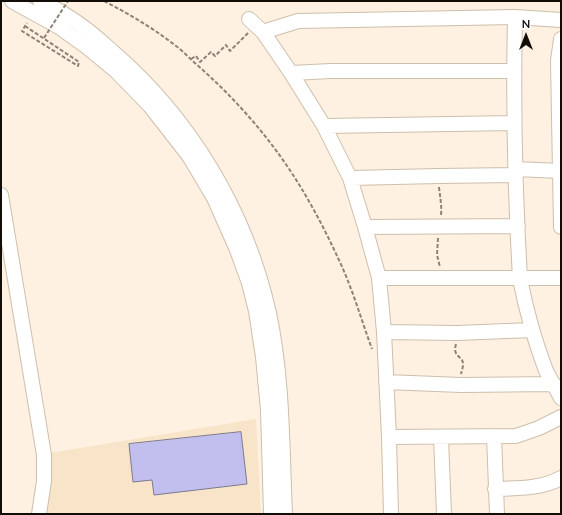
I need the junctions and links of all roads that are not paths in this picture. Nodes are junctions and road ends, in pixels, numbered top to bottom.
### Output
1 (12, 1) edge
2 (37, 6) edge
3 (515, 17) junction
4 (561, 20) edge
5 (561, 39) edge
6 (514, 70) junction
7 (291, 73) junction
8 (560, 115) edge
9 (514, 123) junction
10 (324, 126) junction
11 (560, 171) edge
12 (516, 172) junction
13 (350, 178) junction
14 (1, 195) edge
15 (518, 226) junction
16 (365, 227) junction
17 (561, 227) edge
18 (379, 278) junction
19 (561, 278) edge
20 (520, 279) junction
21 (532, 330) junction
22 (384, 332) junction
23 (386, 382) junction
24 (554, 384) junction
25 (561, 398) edge
26 (561, 417) edge
27 (494, 436) junction
28 (389, 437) junction
29 (441, 437) junction
30 (559, 483) edge
31 (495, 489) junction
32 (39, 514) edge
33 (271, 514) edge
34 (285, 514) edge
35 (391, 514) edge
36 (444, 514) edge
37 (497, 514) edge

1 - 2 street
2 - 33 street
2 - 34 street
3 - 4 street
3 - 6 street
3 - 7 street
5 - 8 street
6 - 7 street
6 - 9 street
7 - 10 street
8 - 11 street
9 - 10 street
9 - 12 street
10 - 13 street
11 - 12 street
11 - 17 street
12 - 13 street
12 - 15 street
13 - 16 street
14 - 32 street
15 - 16 street
15 - 20 street
16 - 18 street
18 - 20 street
18 - 22 street
19 - 20 street
20 - 21 street
21 - 22 street
21 - 24 street
22 - 23 street
23 - 24 street
23 - 28 street
24 - 25 street
26 - 27 street
27 - 29 street
27 - 31 street
28 - 29 street
28 - 35 street
29 - 36 street
30 - 31 street
31 - 37 street

